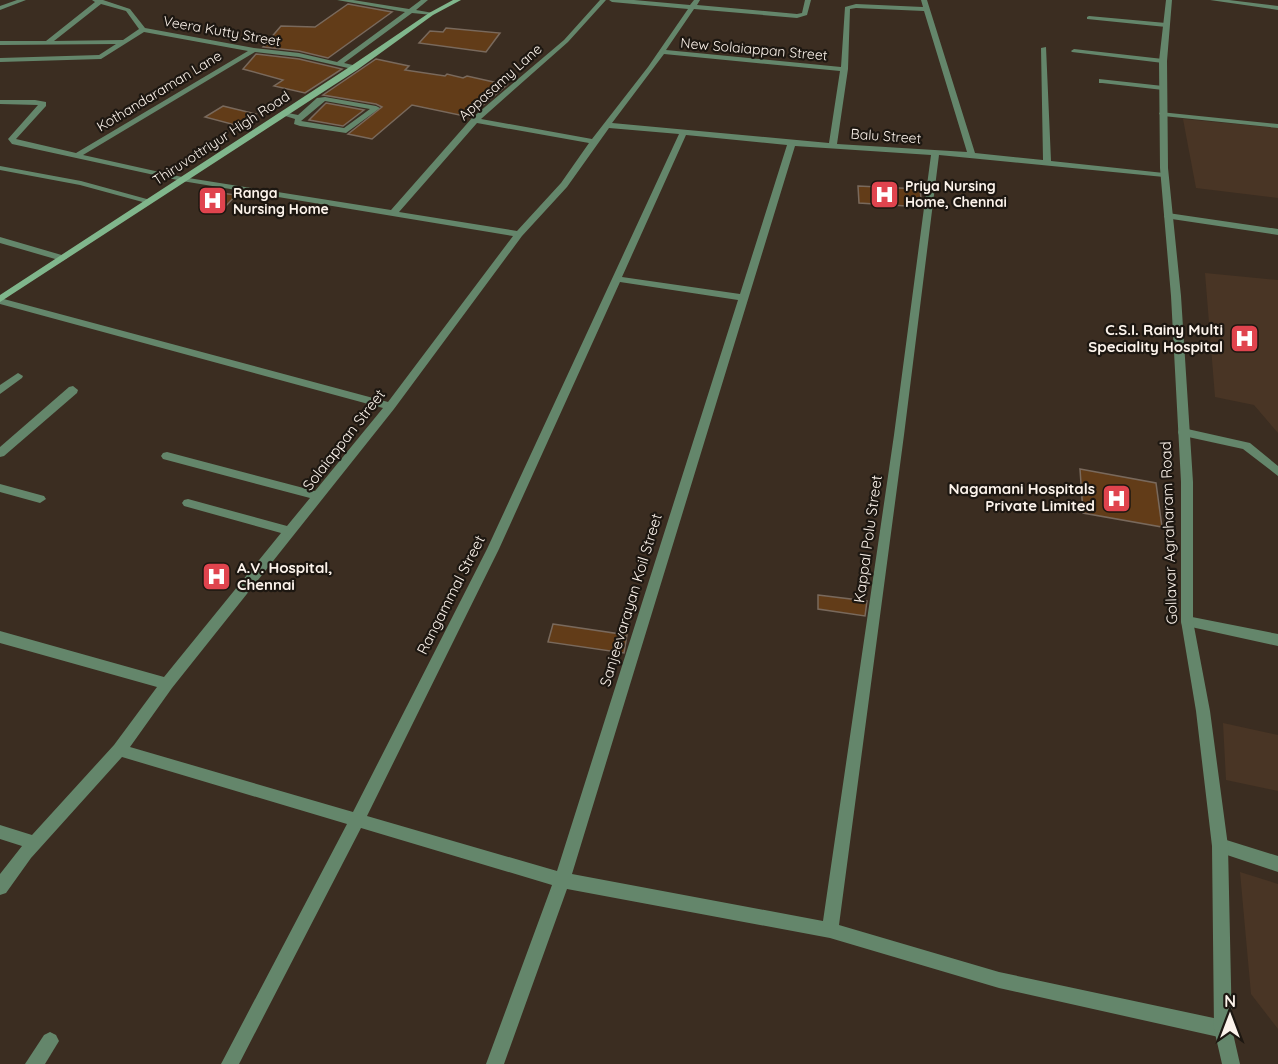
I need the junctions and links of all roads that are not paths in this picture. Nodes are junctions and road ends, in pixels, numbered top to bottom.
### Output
1 (23, 0) edge
2 (340, 0) edge
3 (425, 0) edge
4 (445, 0) edge
5 (458, 0) edge
6 (603, 0) edge
7 (612, 0) edge
8 (807, 0) edge
9 (924, 0) edge
10 (1169, 0) edge
11 (1213, 0) edge
12 (98, 1) edge
13 (694, 3) edge
14 (0, 8) edge
15 (1278, 8) edge
16 (926, 9) junction
17 (410, 11) junction
18 (431, 14) junction
19 (1089, 18) dead end
20 (1166, 25) junction
21 (143, 30) junction
22 (124, 42) junction
23 (0, 43) edge
24 (47, 43) junction
25 (1044, 48) dead end
26 (254, 50) junction
27 (1074, 51) dead end
28 (662, 52) junction
29 (0, 60) edge
30 (1162, 62) junction
31 (340, 63) junction
32 (354, 68) junction
33 (844, 69) junction
34 (1101, 81) dead end
35 (1163, 88) junction
36 (312, 95) junction
37 (325, 99) junction
38 (0, 102) edge
39 (283, 114) junction
40 (1163, 114) junction
41 (298, 118) junction
42 (476, 120) junction
43 (606, 125) junction
44 (1278, 126) edge
45 (684, 132) junction
46 (594, 142) junction
47 (792, 143) junction
48 (833, 146) junction
49 (934, 153) junction
50 (79, 154) junction
51 (972, 155) junction
52 (1047, 162) junction
53 (0, 168) edge
54 (10, 170) junction
55 (1164, 175) junction
56 (0, 176) edge
57 (182, 179) junction
58 (150, 201) junction
59 (393, 213) junction
60 (1168, 216) junction
61 (1278, 232) edge
62 (519, 234) junction
63 (0, 240) edge
64 (62, 258) junction
65 (616, 279) junction
66 (744, 298) junction
67 (0, 300) edge
68 (18, 376) dead end
69 (0, 390) edge
70 (73, 390) dead end
71 (390, 406) junction
72 (1183, 432) junction
73 (0, 453) edge
74 (167, 456) dead end
75 (1278, 472) edge
76 (0, 488) edge
77 (319, 496) junction
78 (40, 499) dead end
79 (188, 504) dead end
80 (289, 531) junction
81 (1187, 621) junction
82 (0, 637) edge
83 (1278, 640) edge
84 (167, 684) junction
85 (119, 750) junction
86 (356, 819) junction
87 (0, 832) edge
88 (35, 843) junction
89 (1220, 846) junction
90 (1278, 864) edge
91 (562, 880) junction
92 (0, 887) edge
93 (830, 930) junction
94 (1223, 1029) junction
95 (50, 1041) dead end
96 (34, 1064) edge
97 (230, 1064) edge
98 (495, 1064) edge
99 (1230, 1064) edge

1 - 14 street
2 - 17 street
3 - 17 street
4 - 18 main road
5 - 18 main road, Thiruvottriyur High Road
6 - 42 street, Appasamy Lane
7 - 13 street
8 - 13 street
9 - 16 street
10 - 20 street, Gollavar Agraharam Road
11 - 15 street
12 - 21 street, Veera Kutty Street
12 - 24 street
13 - 28 street, Solaiappan Street
16 - 33 street
16 - 51 street
17 - 18 street
17 - 31 street
18 - 32 main road, Thiruvottriyur High Road
19 - 20 street
20 - 30 street, Gollavar Agraharam Road
21 - 22 street
21 - 26 street, Veera Kutty Street
22 - 24 street
22 - 29 street
23 - 24 street
25 - 52 street
26 - 31 street, Veera Kutty Street
26 - 50 street, Kothandaraman Lane
27 - 30 street
28 - 33 street, New Solaiappan Street
28 - 43 street, Solaiappan Street
30 - 35 street, Gollavar Agraharam Road
31 - 32 street, Veera Kutty Street
32 - 36 main road, Thiruvottriyur High Road
33 - 48 street
34 - 35 street
35 - 40 street, Gollavar Agraharam Road
36 - 37 street
36 - 39 main road, Thiruvottriyur High Road
37 - 41 street
37 - 41 street
38 - 50 street
39 - 41 street
39 - 57 main road, Thiruvottriyur High Road
40 - 44 street
40 - 55 street, Gollavar Agraharam Road
42 - 46 street
42 - 59 street, Appasamy Lane
43 - 45 street, Balu Street
43 - 46 street, Solaiappan Street
45 - 47 street, Balu Street
45 - 65 street, Rangammal Street
46 - 62 street, Solaiappan Street
47 - 48 street, Balu Street
47 - 66 street, Sanjeevarayan Koil Street
48 - 49 street, Balu Street
49 - 51 street, Balu Street
49 - 93 street, Kappal Polu Street
50 - 57 street
51 - 52 street, Balu Street
52 - 55 street, Balu Street
53 - 54 street
54 - 56 street
54 - 58 street
55 - 60 street, Gollavar Agraharam Road
57 - 58 main road, Thiruvottriyur High Road
57 - 59 street
58 - 64 main road, Thiruvottriyur High Road
59 - 62 street
60 - 61 street
60 - 72 street, Gollavar Agraharam Road
62 - 71 street, Solaiappan Street
63 - 64 street
64 - 67 main road, Thiruvottriyur High Road
65 - 66 street
65 - 86 street, Rangammal Street
66 - 91 street, Sanjeevarayan Koil Street
67 - 71 street
68 - 69 street
70 - 73 street
71 - 77 street, Solaiappan Street
72 - 75 street
72 - 81 street, Gollavar Agraharam Road
74 - 77 street
76 - 78 street
77 - 80 street, Solaiappan Street
79 - 80 street
80 - 84 street, Solaiappan Street
81 - 83 street
81 - 89 street, Gollavar Agraharam Road
82 - 84 street
84 - 85 street, Solaiappan Street
85 - 86 street
85 - 88 street, Solaiappan Street
86 - 91 street
86 - 97 street, Rangammal Street
87 - 88 street
88 - 92 street, Solaiappan Street
89 - 90 street
89 - 94 street, Gollavar Agraharam Road
91 - 93 street
91 - 98 street, Sanjeevarayan Koil Street
93 - 94 street
94 - 99 street, Gollavar Agraharam Road
95 - 96 street

